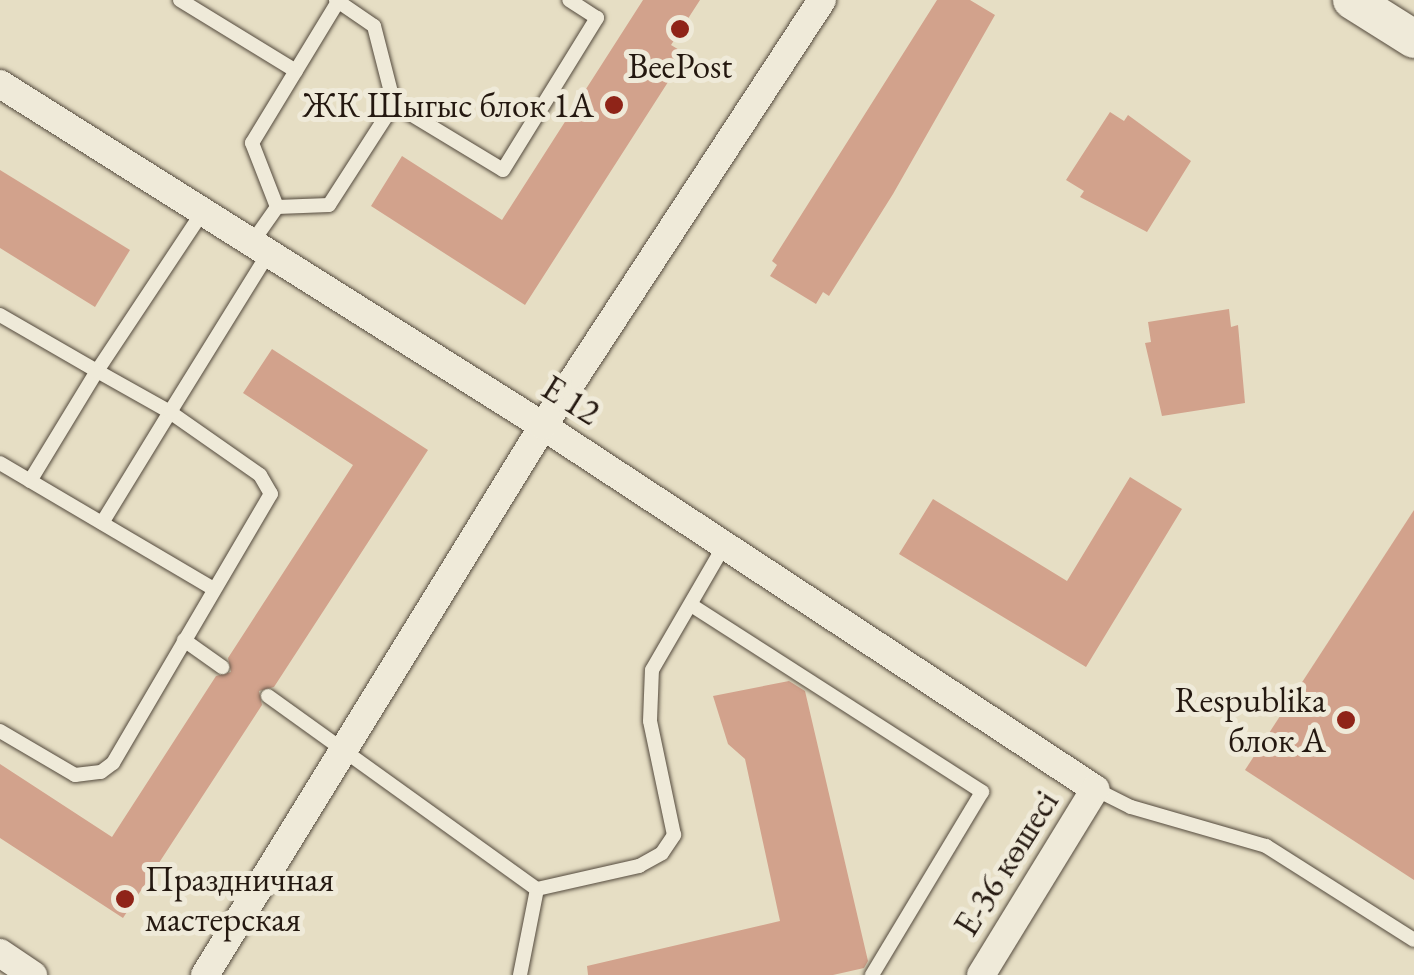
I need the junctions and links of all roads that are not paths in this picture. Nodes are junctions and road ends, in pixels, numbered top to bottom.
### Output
1 (180, 0) edge
2 (569, 0) edge
3 (822, 0) edge
4 (1352, 0) edge
5 (336, 3) edge
6 (1414, 39) edge
7 (296, 71) junction
8 (0, 84) edge
9 (394, 104) junction
10 (277, 207) junction
11 (202, 212) junction
12 (260, 249) junction
13 (0, 316) edge
14 (97, 370) junction
15 (170, 412) junction
16 (543, 426) junction
17 (0, 463) edge
18 (30, 480) junction
19 (102, 523) junction
20 (725, 544) junction
21 (214, 589) junction
22 (691, 605) junction
23 (184, 640) junction
24 (222, 666) dead end
25 (268, 696) dead end
26 (0, 731) edge
27 (345, 747) junction
28 (1095, 790) junction
29 (537, 889) junction
30 (1414, 940) edge
31 (0, 954) edge
32 (34, 975) edge
33 (205, 975) edge
34 (520, 975) edge
35 (872, 975) edge
36 (981, 975) edge

1 - 7 lane
2 - 9 lane
3 - 16 street
4 - 6 main road
5 - 7 lane
5 - 9 lane
7 - 10 lane
8 - 11 street, E 12
9 - 10 lane
10 - 12 lane
11 - 12 street, E 12
11 - 14 lane
12 - 15 lane
12 - 16 street, E 12
13 - 14 lane
14 - 15 lane
14 - 18 lane
15 - 19 lane
15 - 21 lane
16 - 20 street, E 12
16 - 27 street
17 - 18 lane
18 - 19 lane
19 - 21 lane
20 - 22 lane
20 - 28 street, E 12
21 - 23 lane
22 - 29 lane
22 - 35 lane
23 - 24 lane
23 - 26 lane
25 - 27 lane
27 - 29 lane
27 - 33 street
28 - 30 lane
28 - 36 street, Е-36 көшесі
29 - 34 lane
31 - 32 street

